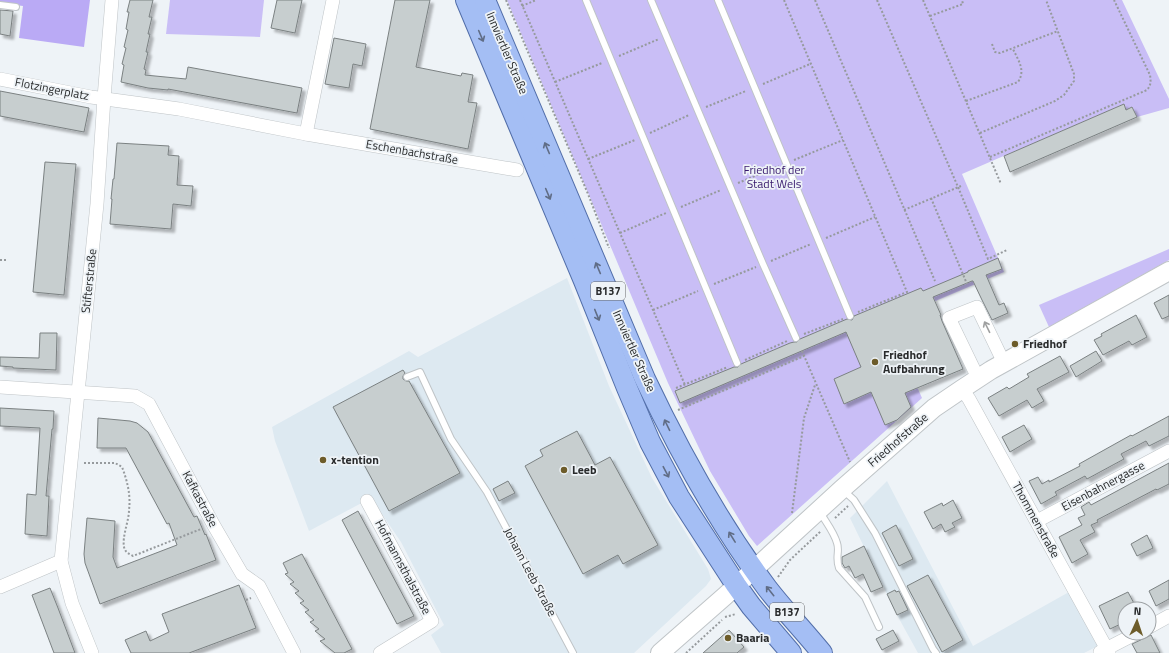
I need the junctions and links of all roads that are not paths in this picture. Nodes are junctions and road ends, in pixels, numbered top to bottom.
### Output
1 (112, 0) edge
2 (333, 0) edge
3 (466, 0) edge
4 (485, 0) edge
5 (586, 0) edge
6 (651, 0) edge
7 (718, 0) edge
8 (0, 5) edge
9 (16, 7) dead end
10 (0, 79) edge
11 (104, 98) junction
12 (306, 134) junction
13 (517, 170) dead end
14 (1169, 271) edge
15 (850, 316) dead end
16 (796, 338) dead end
17 (737, 363) dead end
18 (1004, 363) junction
19 (407, 377) dead end
20 (978, 378) junction
21 (0, 387) edge
22 (962, 389) junction
23 (78, 392) junction
24 (1169, 451) edge
25 (848, 495) junction
26 (367, 502) dead end
27 (823, 518) junction
28 (1037, 521) junction
29 (61, 562) junction
30 (760, 564) junction
31 (736, 585) junction
32 (0, 587) edge
33 (1169, 616) edge
34 (1157, 623) edge
35 (879, 627) dead end
36 (1124, 641) edge
37 (1105, 652) edge
38 (92, 653) edge
39 (294, 653) edge
40 (380, 653) edge
41 (573, 653) edge
42 (660, 653) edge
43 (791, 653) edge
44 (822, 653) edge
45 (936, 653) edge

1 - 11 street, Stifterstraße
2 - 12 street
3 -> 31 main road, Innviertler Straße / B137
30 -> 4 main road, Innviertler Straße / B137
5 - 17 lane
6 - 16 lane
7 - 15 lane
8 - 9 lane
10 - 11 street, Flotzingerplatz
11 - 12 street, Eschenbachstraße
11 - 23 street, Stifterstraße
12 - 13 street, Eschenbachstraße
14 - 18 street, Friedhofstraße
18 - 20 street, Friedhofstraße
18 -> 20 street
19 - 41 lane, Johann Leeb Straße
20 - 22 street, Friedhofstraße
21 - 23 street, Kafkastraße
22 - 25 street, Friedhofstraße
22 - 28 street, Thommenstraße
23 - 29 street, Stifterstraße
23 - 39 street, Kafkastraße
24 - 28 street, Eisenbahnergasse
25 - 27 street, Friedhofstraße
25 - 45 lane
26 - 40 street, Hofmannsthalstraße
27 - 30 street, Friedhofstraße
27 - 35 lane
28 - 37 street, Thommenstraße
29 - 32 street
29 - 38 street
30 - 31 street, Friedhofstraße
44 -> 30 main road, Innviertler Straße / B137
31 - 42 street, Friedhofstraße
31 - 43 main road, Innviertler Straße / B137
33 - 34 street
36 - 37 street

